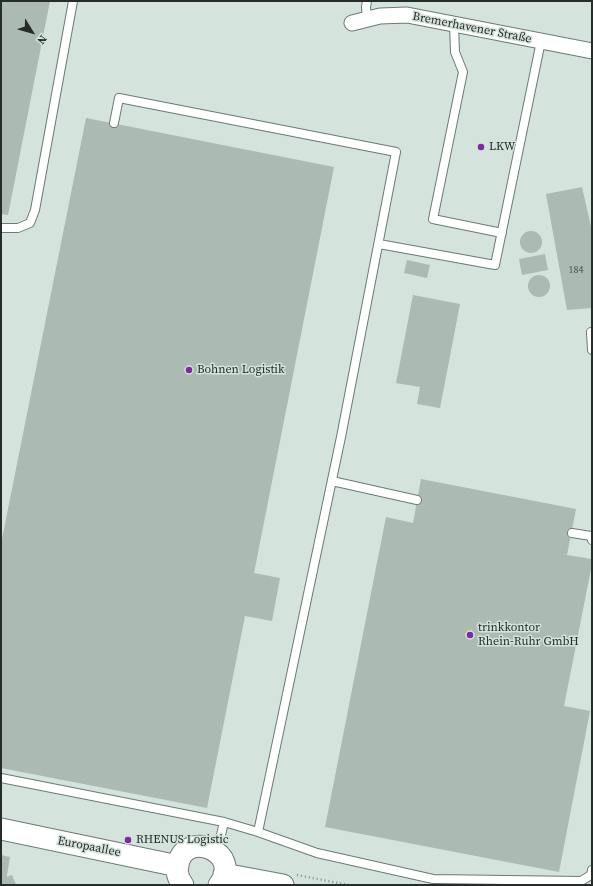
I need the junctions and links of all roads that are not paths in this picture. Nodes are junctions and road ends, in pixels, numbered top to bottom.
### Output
1 (73, 1) edge
2 (367, 1) edge
3 (367, 20) junction
4 (352, 23) dead end
5 (454, 24) junction
6 (541, 41) junction
7 (592, 51) edge
8 (114, 123) dead end
9 (1, 228) edge
10 (502, 233) junction
11 (379, 244) junction
12 (591, 332) edge
13 (592, 350) edge
14 (332, 482) junction
15 (417, 500) dead end
16 (572, 533) dead end
17 (592, 540) edge
18 (1, 778) edge
19 (224, 822) junction
20 (1, 829) edge
21 (258, 832) junction
22 (214, 850) junction
23 (592, 870) edge
24 (180, 875) edge
25 (222, 880) edge
26 (283, 885) edge

1 - 9 lane
2 - 3 lane
3 - 4 street, Bremerhavener Straße
3 - 5 street, Bremerhavener Straße
5 - 6 street, Bremerhavener Straße
5 - 10 lane
6 - 7 street, Bremerhavener Straße
6 - 10 lane
8 - 11 lane
10 - 11 lane
11 - 14 lane
12 - 13 lane
14 - 15 lane
14 - 21 lane
16 - 17 lane
18 - 19 lane
19 - 21 lane
19 - 22 lane
20 - 24 main road, Europaallee
21 - 23 lane
22 - 24 main road
22 - 25 main road
25 - 26 main road

